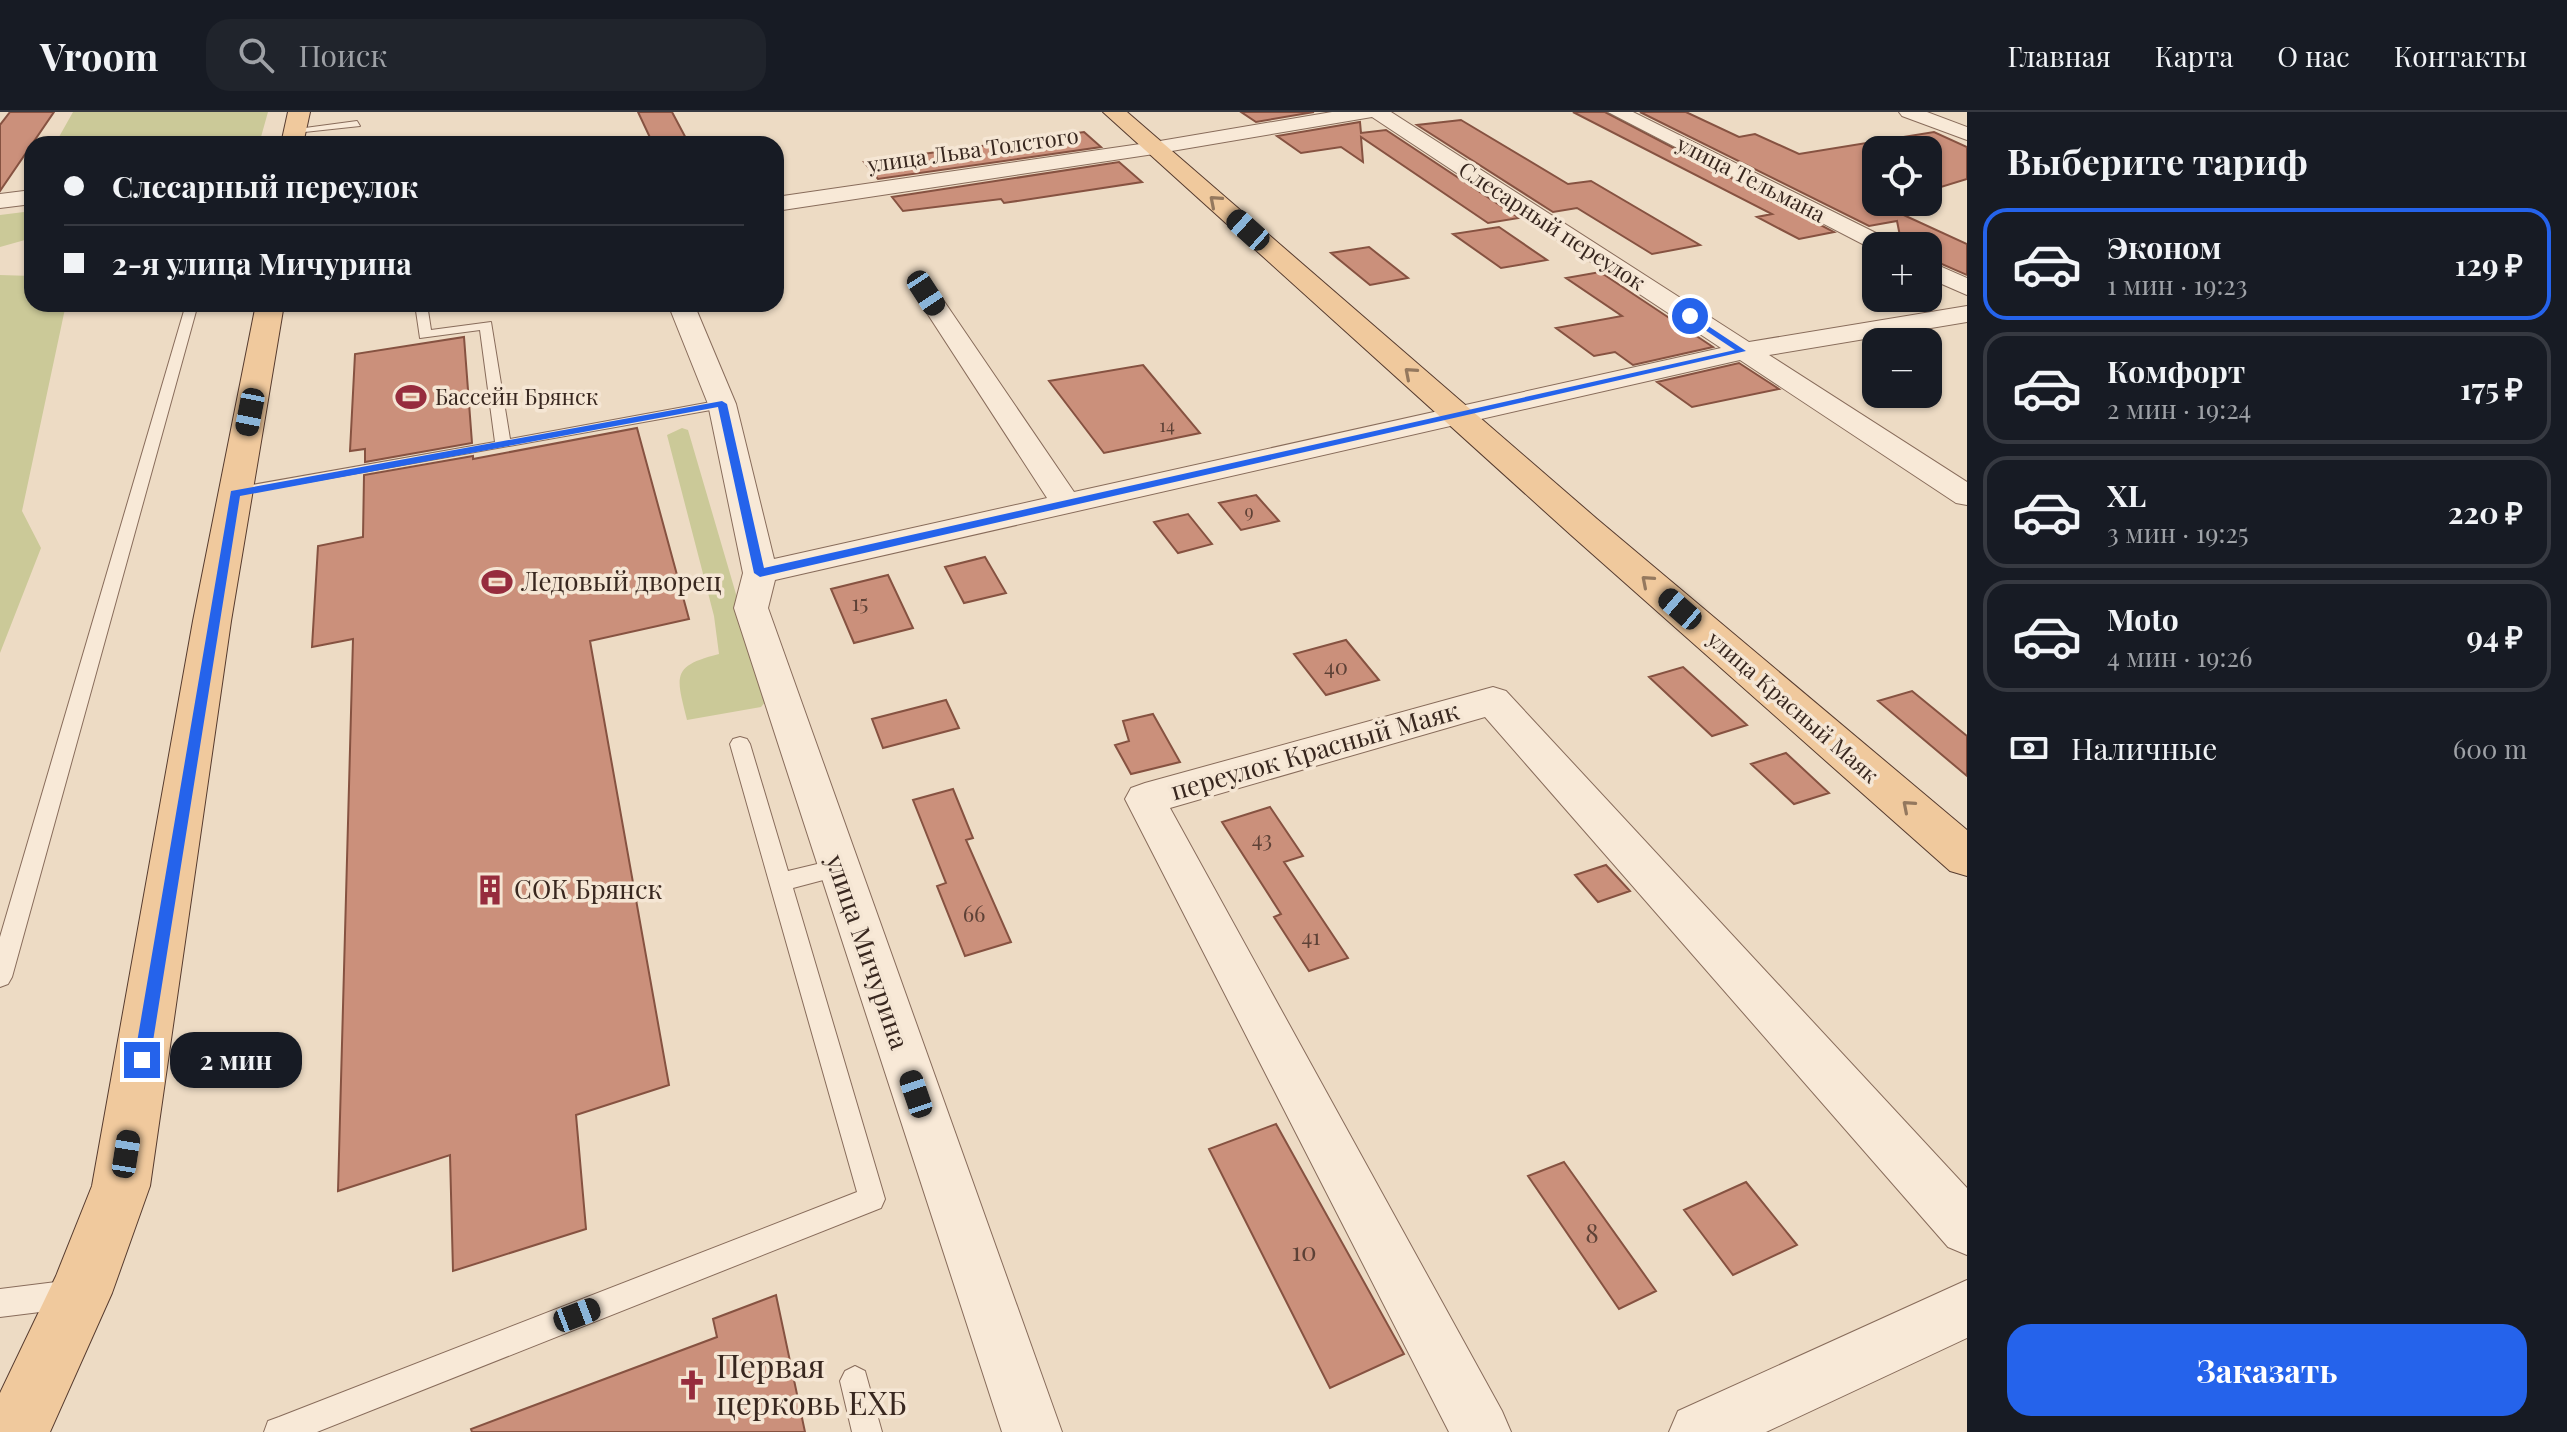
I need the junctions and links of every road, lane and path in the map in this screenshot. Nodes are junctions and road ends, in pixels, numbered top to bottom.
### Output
1 (1114, 112) edge
2 (1367, 112) edge
3 (1378, 112) edge
4 (1618, 112) edge
5 (1909, 112) edge
6 (357, 123) edge
7 (296, 129) edge
8 (1967, 134) edge
9 (1154, 148) junction
10 (24, 198) edge
11 (0, 201) edge
12 (784, 203) edge
13 (1862, 235) edge
14 (1942, 275) edge
15 (1967, 288) edge
16 (926, 293) dead end
17 (190, 312) edge
18 (269, 312) edge
19 (422, 312) edge
20 (684, 312) edge
21 (1967, 314) edge
22 (1742, 351) junction
23 (722, 404) junction
24 (1457, 415) junction
25 (503, 445) junction
26 (235, 493) junction
27 (1967, 496) edge
28 (1065, 502) junction
29 (755, 591) junction
30 (740, 744) dead end
31 (1967, 857) edge
32 (838, 868) junction
33 (780, 882) junction
34 (0, 977) edge
35 (1967, 1228) edge
36 (81, 1293) junction
37 (0, 1303) edge
38 (1967, 1308) edge
39 (855, 1381) dead end
40 (16, 1432) edge
41 (279, 1432) edge
42 (867, 1432) edge
43 (1032, 1432) edge
44 (1481, 1432) edge
45 (1699, 1432) edge

1 - 9 main road, улица Красный Маяк
2 - 9 street, улица Льва Толстого
3 - 22 street, Слесарный переулок
4 - 13 street, улица Тельмана
5 - 8 street
6 - 7 lane
9 - 12 street, улица Льва Толстого
24 -> 9 main road, улица Красный Маяк
10 - 11 street
14 - 15 street
16 - 28 street
17 - 34 lane
18 - 26 main road
19 - 25 lane
20 - 23 street, улица Мичурина
21 - 22 street
22 - 24 street
22 - 27 street, Слесарный переулок
23 - 25 lane
23 - 29 street, улица Мичурина
24 - 28 street
31 -> 24 main road, улица Красный Маяк
25 - 26 lane
26 - 36 main road
28 - 29 street
29 - 32 street, улица Мичурина
30 - 33 lane
32 - 33 lane
32 - 43 street, улица Мичурина
33 - 41 lane
35 - 44 street, переулок Красный Маяк
36 - 37 lane
36 - 40 main road
38 - 45 street
39 - 42 lane

